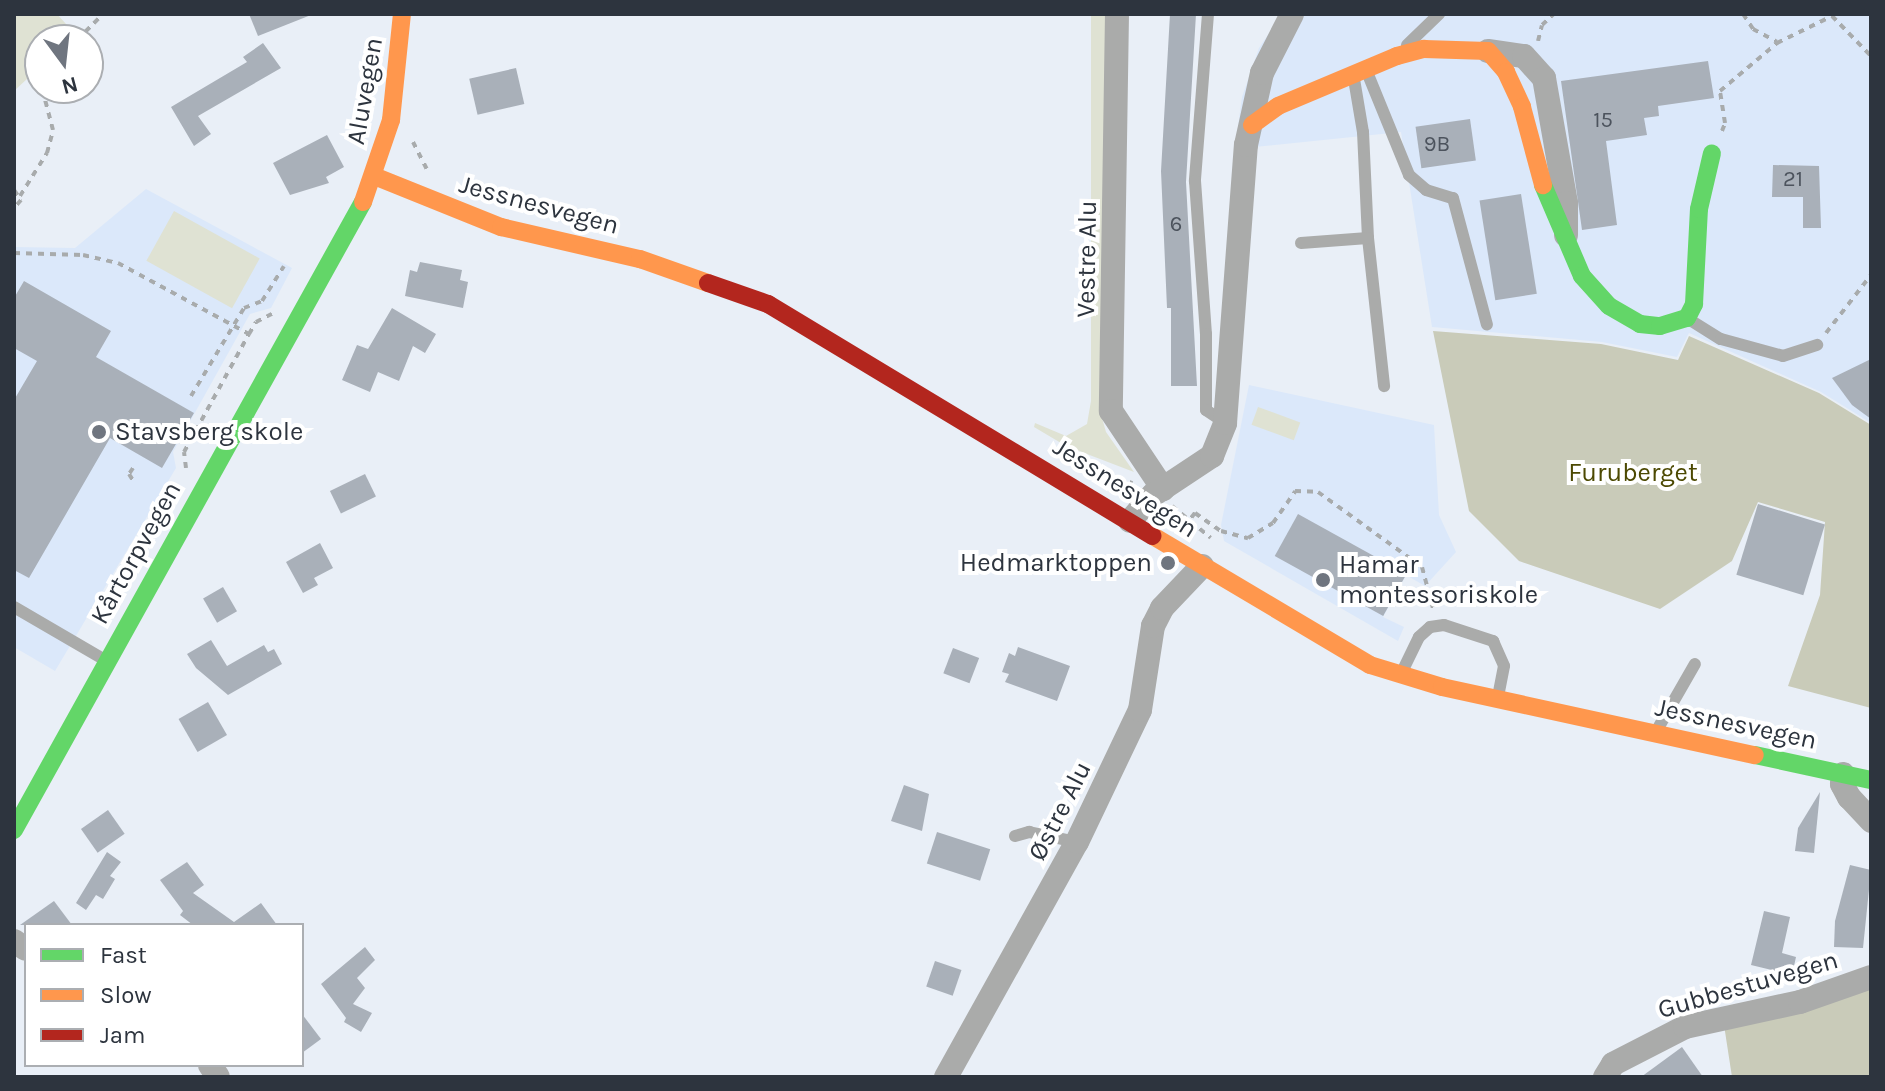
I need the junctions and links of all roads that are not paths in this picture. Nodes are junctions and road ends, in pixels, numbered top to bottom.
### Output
1 (402, 14) edge
2 (1117, 14) edge
3 (1208, 14) edge
4 (1292, 14) edge
5 (1439, 14) edge
6 (1488, 51) junction
7 (1397, 56) junction
8 (1359, 72) junction
9 (1252, 125) junction
10 (1712, 153) road end
11 (374, 176) junction
12 (1368, 238) junction
13 (1301, 243) dead end
14 (1566, 250) junction
15 (1687, 318) junction
16 (1487, 325) dead end
17 (1817, 345) road end
18 (1384, 386) dead end
19 (1225, 423) junction
20 (1163, 489) junction
21 (1130, 521) junction
22 (1202, 566) junction
23 (14, 607) edge
24 (108, 661) junction
25 (1695, 664) dead end
26 (1401, 675) junction
27 (1498, 699) junction
28 (1657, 733) junction
29 (1843, 774) junction
30 (1871, 780) edge
31 (1871, 821) edge
32 (14, 830) edge
33 (1015, 836) dead end
34 (1077, 842) junction
35 (1871, 977) edge
36 (946, 1077) edge
37 (1605, 1077) edge

1 - 11 main road, Aluvegen
2 - 20 street, Vestre Alu
3 - 19 lane
4 - 9 street
5 - 7 lane
6 - 7 main road
6 - 14 main road
6 - 14 street
7 - 8 main road
8 - 9 main road
8 - 12 lane
8 - 16 lane
9 - 19 street
10 - 15 main road
11 - 21 main road, Jessnesvegen
11 - 24 main road, Kårtorpvegen
12 - 13 lane
12 - 18 lane
14 - 15 main road
15 - 17 lane
19 - 20 street
20 - 21 street
21 - 22 main road, Jessnesvegen
22 - 26 main road, Jessnesvegen
22 - 34 street, Østre Alu
23 - 24 lane
24 - 32 main road, Kårtorpvegen
25 - 28 lane
26 - 27 main road, Jessnesvegen
26 - 27 lane
27 - 28 main road, Jessnesvegen
28 - 29 main road, Jessnesvegen
29 - 30 main road, Jessnesvegen
29 - 31 street
33 - 34 lane
34 - 36 street, Østre Alu
35 - 37 street, Gubbestuvegen

